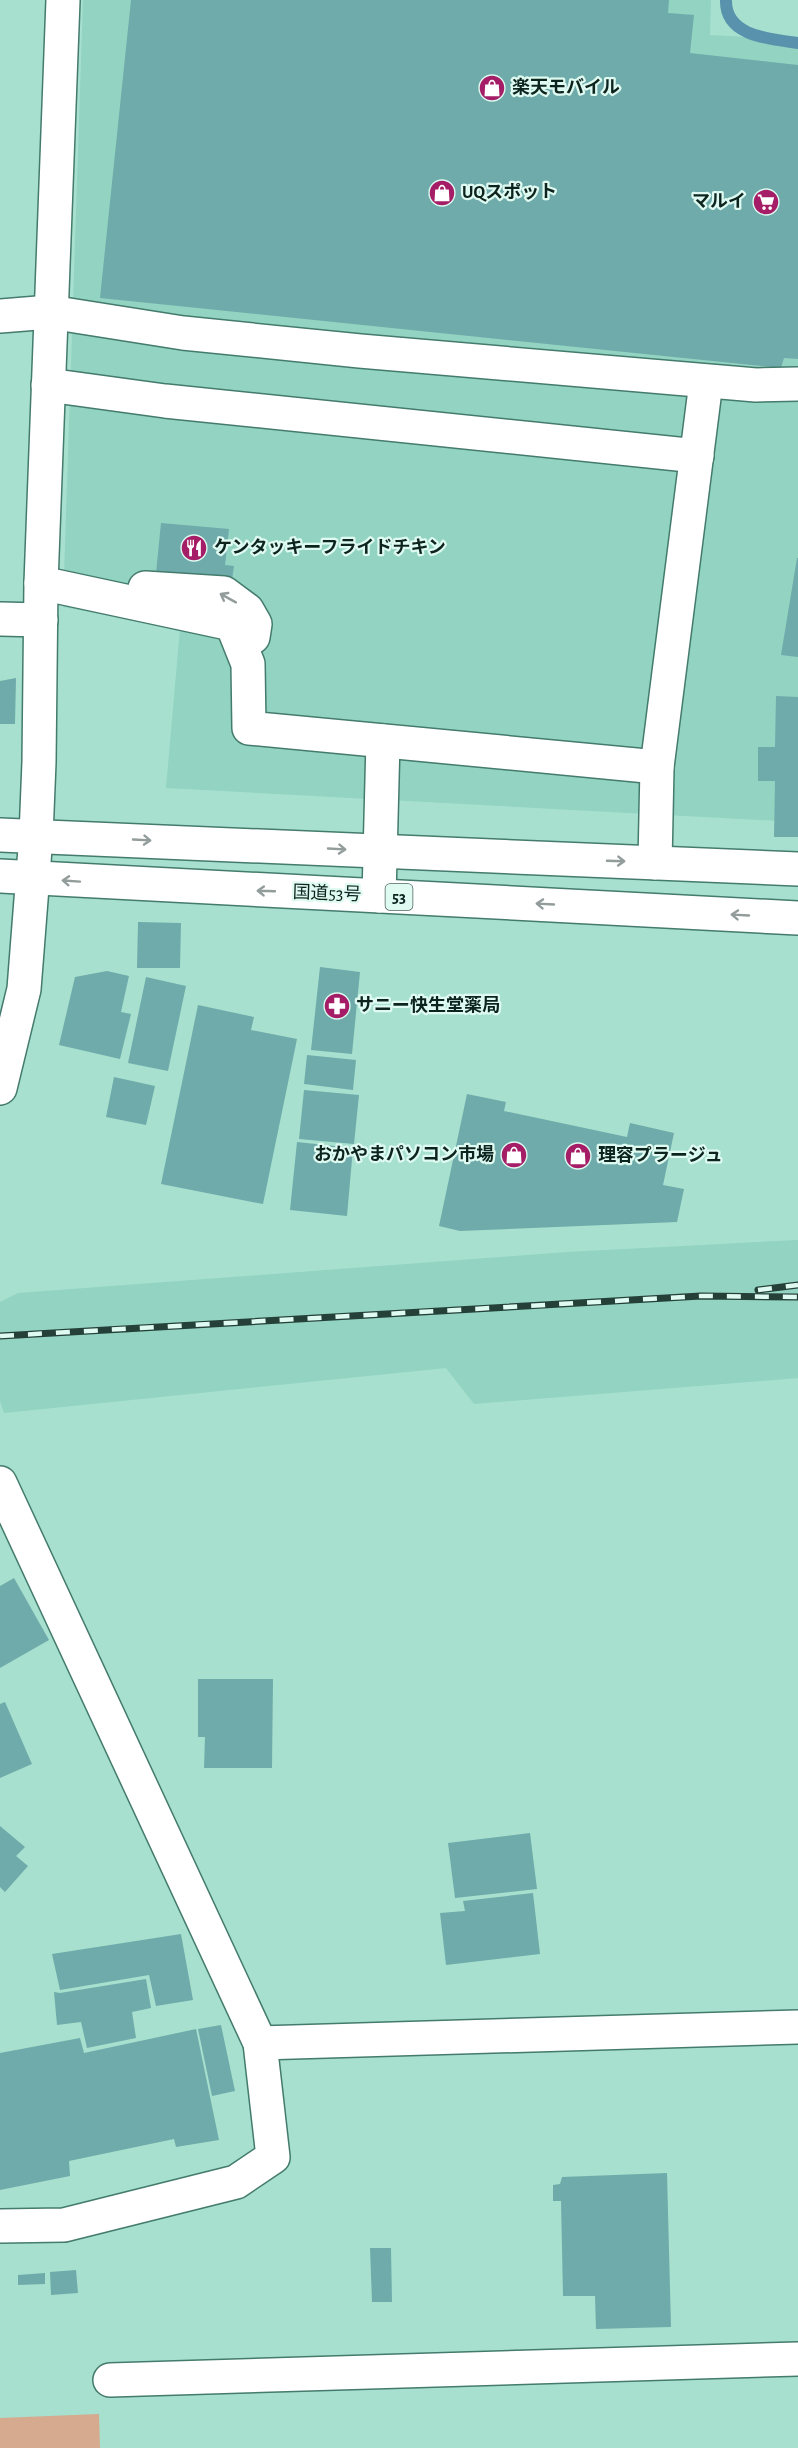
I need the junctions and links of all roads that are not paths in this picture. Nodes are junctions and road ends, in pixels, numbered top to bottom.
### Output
1 (63, 0) edge
2 (50, 312) junction
3 (0, 316) edge
4 (706, 382) junction
5 (798, 384) edge
6 (48, 385) junction
7 (697, 456) junction
8 (41, 583) junction
9 (0, 619) edge
10 (41, 620) junction
11 (383, 741) junction
12 (657, 767) junction
13 (0, 835) edge
14 (36, 836) junction
15 (380, 851) junction
16 (655, 863) junction
17 (798, 869) edge
18 (0, 876) edge
19 (32, 878) junction
20 (379, 896) junction
21 (798, 918) edge
22 (0, 1088) edge
23 (0, 1483) edge
24 (798, 2027) edge
25 (260, 2043) junction
26 (0, 2226) edge
27 (798, 2359) edge
28 (110, 2380) dead end

1 - 2 main road
2 - 3 main road
2 - 4 main road
2 - 6 main road
4 - 5 main road
4 - 7 main road
6 - 7 main road
6 - 8 main road
7 - 12 main road
8 - 10 main road
8 - 11 main road
9 - 10 main road
10 - 14 main road
11 - 12 main road
11 - 15 main road
12 - 16 main road
13 - 14 main road
14 -> 15 main road
14 - 19 main road
15 -> 16 main road
15 - 20 main road
16 - 17 main road
18 - 19 main road, 国道53号 / 53
20 -> 19 main road, 国道53号 / 53
19 - 22 main road
21 -> 20 main road, 国道53号 / 53
23 - 25 main road
24 - 25 main road
25 - 26 main road
27 - 28 main road

